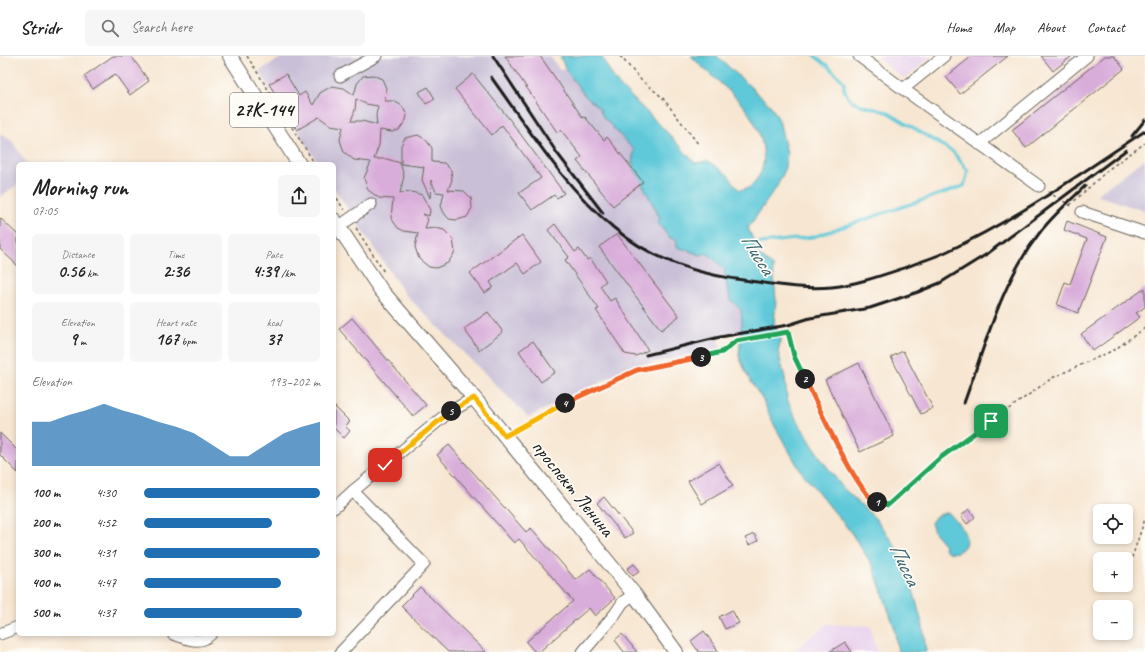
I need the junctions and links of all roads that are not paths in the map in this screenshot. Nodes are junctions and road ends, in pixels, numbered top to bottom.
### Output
1 (230, 56) edge
2 (376, 56) edge
3 (859, 56) edge
4 (944, 56) edge
5 (1087, 56) edge
6 (340, 76) dead end
7 (903, 89) junction
8 (979, 144) junction
9 (297, 162) edge
10 (1039, 186) road end
11 (371, 204) dead end
12 (1082, 212) road end
13 (336, 223) edge
14 (1145, 233) edge
15 (474, 398) junction
16 (353, 491) junction
17 (336, 506) edge
18 (634, 594) junction
19 (16, 628) edge
20 (0, 634) edge
21 (183, 636) edge
22 (208, 636) edge
23 (341, 652) edge
24 (583, 652) edge
25 (676, 652) edge

1 - 9 main road, 27К-144
2 - 6 street
3 - 7 street
4 - 7 street
5 - 8 street
7 - 8 street
8 - 10 street
11 - 13 street
12 - 14 street
13 - 15 main road, проспект Ленина
15 - 16 street
15 - 18 main road, проспект Ленина
16 - 17 street
16 - 23 street
18 - 24 street
18 - 25 main road, проспект Ленина
19 - 20 street
21 - 22 street

